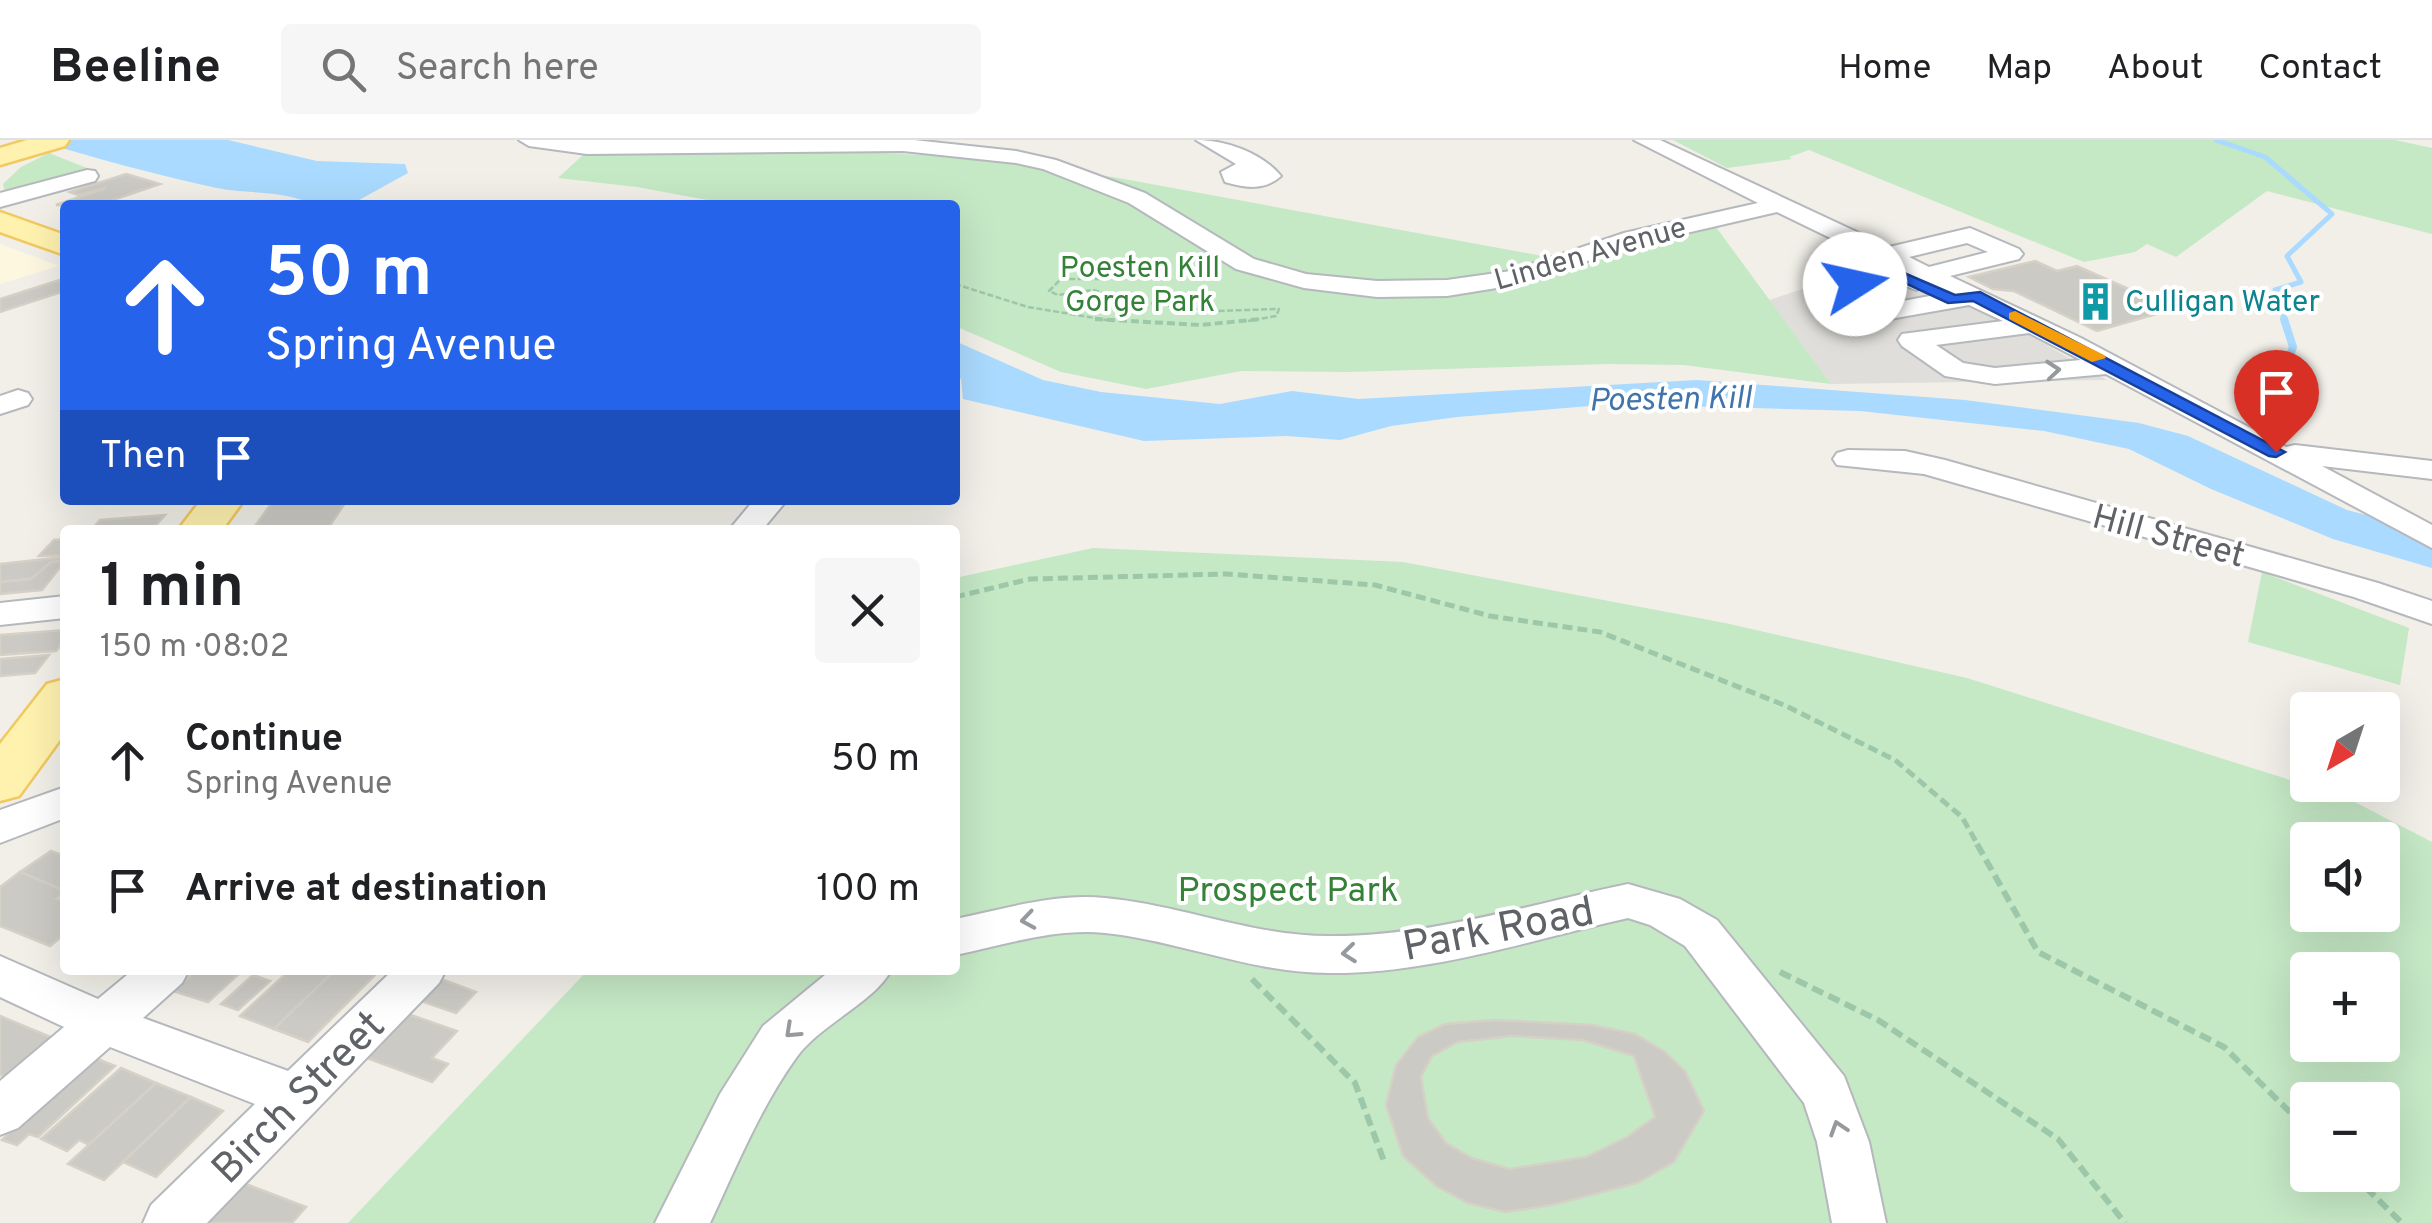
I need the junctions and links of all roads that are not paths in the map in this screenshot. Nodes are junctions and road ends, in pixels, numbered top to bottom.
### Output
1 (529, 140) edge
2 (1206, 140) edge
3 (1644, 140) edge
4 (46, 143) edge
5 (907, 143) edge
6 (0, 156) edge
7 (1252, 167) dead end
8 (0, 169) edge
9 (87, 176) dead end
10 (1779, 205) junction
11 (3, 220) edge
12 (60, 244) edge
13 (1904, 266) junction
14 (1964, 298) junction
15 (2033, 325) junction
16 (2111, 365) junction
17 (2276, 452) junction
18 (1848, 458) dead end
19 (2432, 470) edge
20 (219, 505) edge
21 (768, 505) edge
22 (204, 525) edge
23 (750, 525) edge
24 (2432, 538) edge
25 (60, 608) edge
26 (2432, 613) edge
27 (0, 614) edge
28 (60, 703) edge
29 (0, 782) edge
30 (60, 804) edge
31 (0, 827) edge
32 (960, 936) edge
33 (0, 974) edge
34 (160, 975) edge
35 (418, 975) edge
36 (861, 975) edge
37 (104, 1024) junction
38 (296, 1097) junction
39 (0, 1112) edge
40 (170, 1223) edge
41 (682, 1223) edge
42 (1859, 1223) edge

1 - 5 street, Linden Avenue
2 - 7 street
3 - 10 street
4 - 6 main road
4 - 8 main road
5 - 10 street, Linden Avenue
9 - 11 street
10 - 13 street
11 - 12 main road
13 - 14 street
13 - 14 street
13 - 14 street
14 - 15 street
15 - 16 street
15 -> 16 street
16 - 17 street
17 - 19 street
17 - 24 street
18 - 26 street, Hill Street
20 - 22 main road
21 - 23 street
25 - 27 street
28 - 29 main road
30 - 31 street
42 -> 32 street, Park Road
33 - 37 street
34 - 37 street
35 - 38 street, Birch Street
36 -> 41 street
37 - 38 street
37 - 39 street
38 - 40 street, Birch Street

